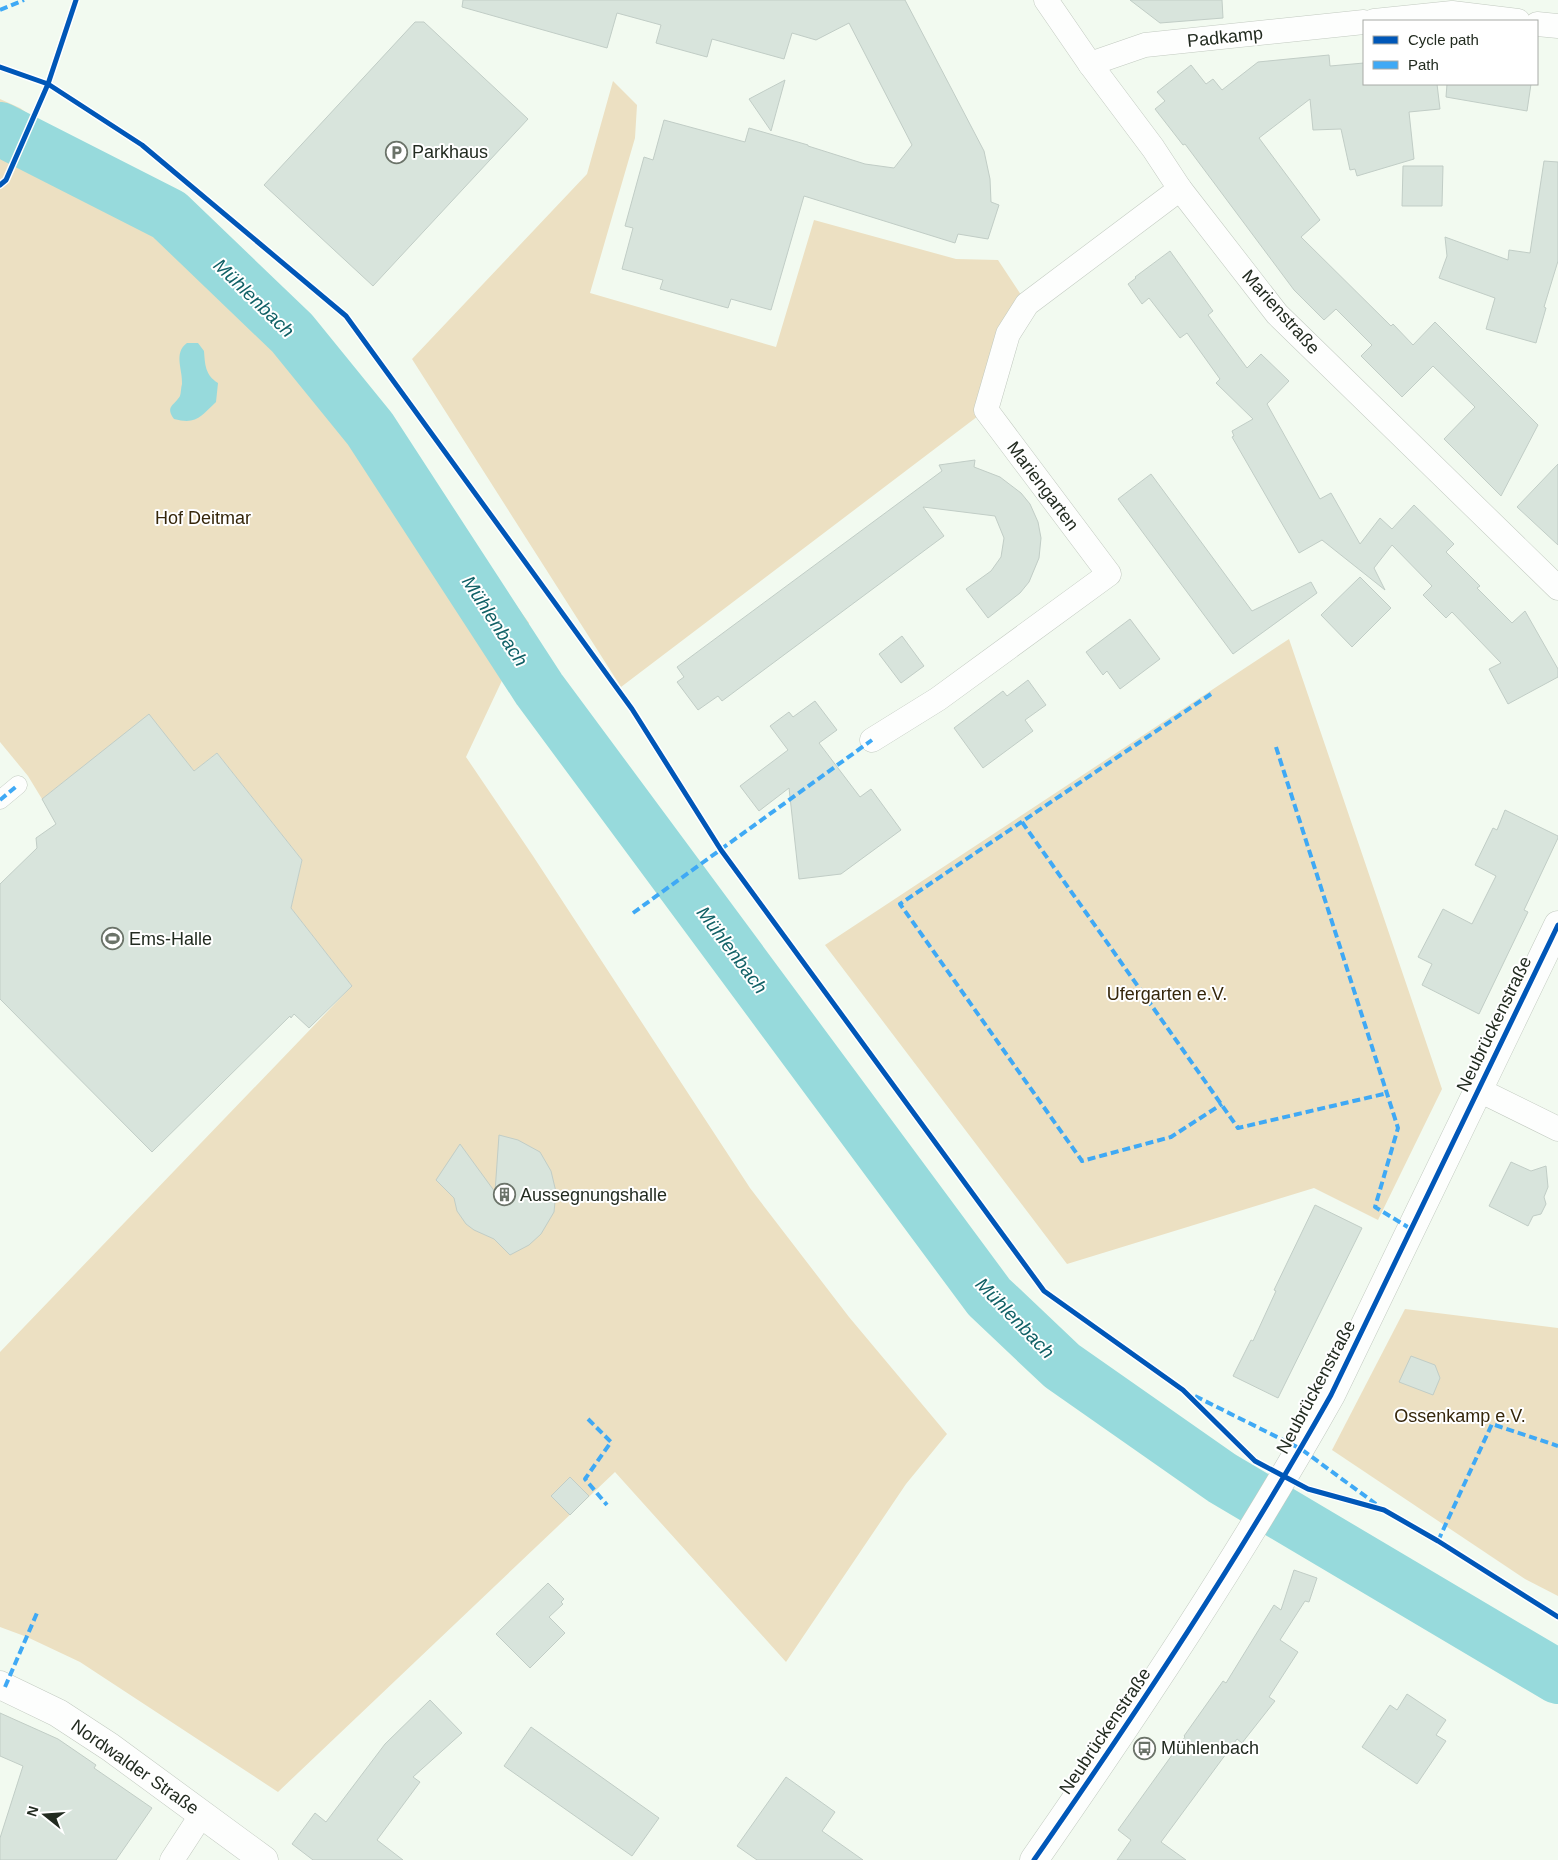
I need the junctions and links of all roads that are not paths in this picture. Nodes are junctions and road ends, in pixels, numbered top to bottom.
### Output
1 (1046, 0) edge
2 (1453, 7) edge
3 (1380, 20) edge
4 (1513, 20) edge
5 (1363, 22) edge
6 (1538, 24) edge
7 (1558, 26) edge
8 (1090, 64) junction
9 (1180, 189) junction
10 (1558, 588) edge
11 (872, 740) dead end
12 (18, 784) dead end
13 (0, 800) edge
14 (1558, 925) edge
15 (1477, 1090) junction
16 (1558, 1129) edge
17 (0, 1685) edge
18 (202, 1814) junction
19 (172, 1860) edge
20 (264, 1860) edge
21 (1034, 1860) edge

1 - 8 street, Marienstraße
2 - 3 street
2 - 4 street
5 - 8 street, Padkamp
6 - 7 street
8 - 9 street, Marienstraße
9 - 10 street, Marienstraße
9 - 11 street, Mariengarten
12 - 13 street
14 - 15 street, Neubrückenstraße
15 - 16 street, Neubrückenstraße
15 - 21 street, Neubrückenstraße
17 - 18 street, Nordwalder Straße
18 - 19 street
18 - 20 street, Nordwalder Straße

